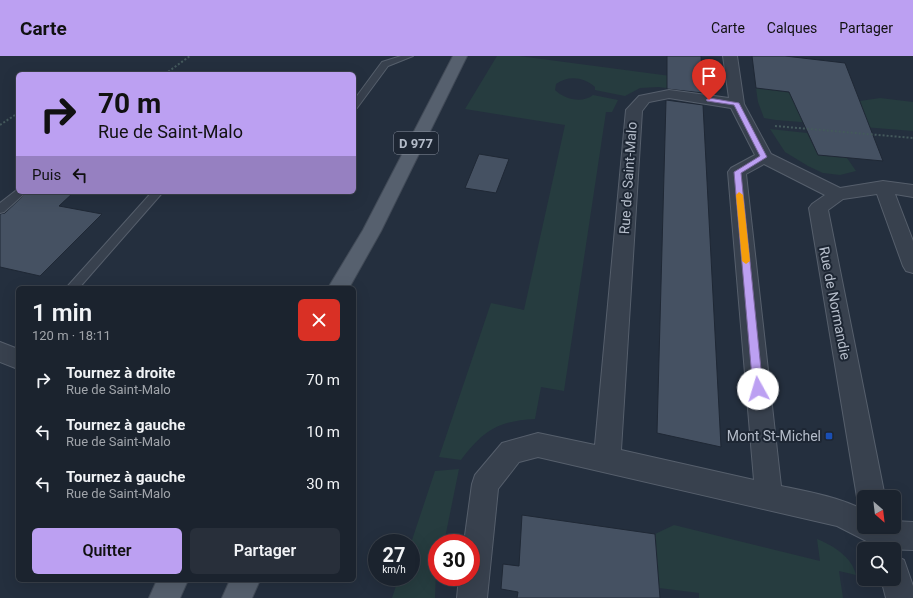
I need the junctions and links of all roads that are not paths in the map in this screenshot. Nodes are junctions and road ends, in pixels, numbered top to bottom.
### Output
1 (409, 56) edge
2 (460, 56) edge
3 (730, 56) edge
4 (356, 103) edge
5 (736, 104) junction
6 (764, 157) junction
7 (883, 187) junction
8 (913, 191) edge
9 (18, 194) edge
10 (156, 194) edge
11 (838, 194) junction
12 (0, 209) edge
13 (372, 231) junction
14 (913, 266) edge
15 (74, 286) edge
16 (339, 286) edge
17 (353, 286) edge
18 (606, 460) junction
19 (870, 490) edge
20 (769, 497) junction
21 (857, 522) edge
22 (889, 534) edge
23 (913, 536) edge
24 (172, 582) edge
25 (244, 582) edge
26 (898, 586) edge
27 (164, 598) edge
28 (237, 598) edge
29 (472, 598) edge
30 (901, 598) edge

1 - 4 lane
2 - 13 main road, D 977
3 - 5 street
5 - 6 street
5 - 18 street, Rue de Saint-Malo
6 - 11 street
6 - 20 street
7 - 8 street, Rue de Normandie
7 - 11 street, Rue de Normandie
7 - 14 street
9 - 12 lane
10 - 15 lane
11 - 19 street, Rue de Normandie
13 - 16 main road, D 977
13 - 17 main road, D 977
18 - 20 street
18 - 29 street
20 - 21 street
22 - 23 street
24 - 27 main road
25 - 28 main road
26 - 30 street

